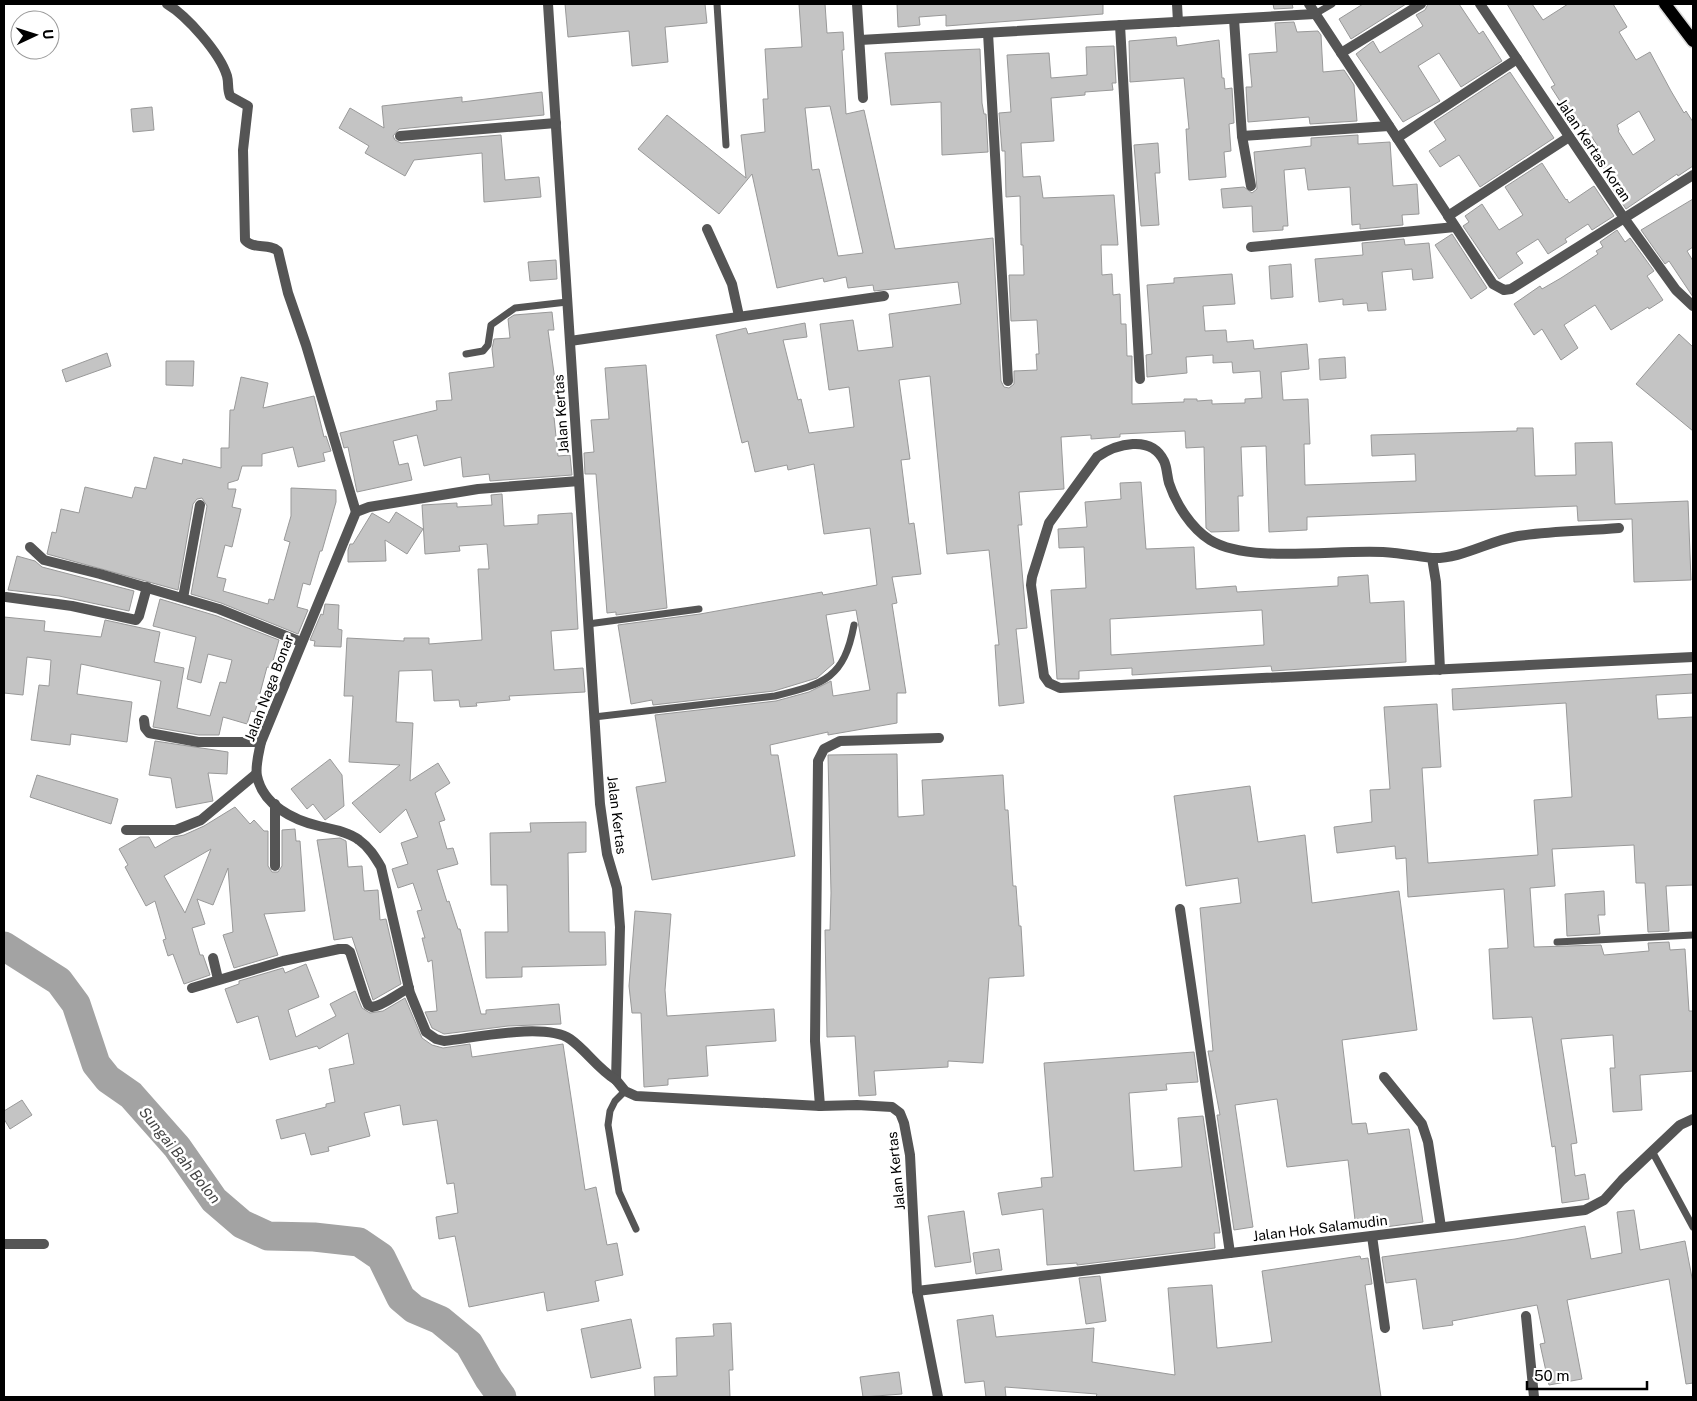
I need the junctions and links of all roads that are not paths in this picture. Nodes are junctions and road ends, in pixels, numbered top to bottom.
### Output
1 (167, 4) edge
2 (548, 4) edge
3 (718, 4) edge
4 (857, 4) edge
5 (1176, 4) edge
6 (1309, 4) edge
7 (1332, 4) edge
8 (1421, 4) edge
9 (1480, 4) edge
10 (1665, 4) edge
11 (1315, 14) junction
12 (1234, 19) junction
13 (1178, 22) junction
14 (1120, 25) junction
15 (988, 33) junction
16 (860, 40) junction
17 (1693, 41) edge
18 (1341, 53) junction
19 (1517, 59) junction
20 (863, 98) dead end
21 (556, 123) junction
22 (1389, 126) junction
23 (400, 136) dead end
24 (1242, 136) junction
25 (1569, 137) junction
26 (1397, 138) junction
27 (726, 145) dead end
28 (1693, 175) edge
29 (1251, 186) dead end
30 (1448, 216) junction
31 (1624, 218) junction
32 (1455, 227) junction
33 (707, 229) dead end
34 (1251, 247) dead end
35 (884, 296) dead end
36 (1691, 300) edge
37 (567, 302) junction
38 (739, 316) junction
39 (570, 341) junction
40 (466, 354) dead end
41 (1140, 380) dead end
42 (1008, 381) dead end
43 (579, 481) junction
44 (200, 505) dead end
45 (356, 512) junction
46 (1619, 528) dead end
47 (30, 547) dead end
48 (1432, 558) junction
49 (147, 587) junction
50 (6, 597) dead end
51 (183, 598) junction
52 (699, 609) dead end
53 (588, 624) junction
54 (854, 625) dead end
55 (301, 642) junction
56 (1693, 657) edge
57 (1440, 670) junction
58 (594, 716) junction
59 (144, 720) dead end
60 (939, 738) dead end
61 (261, 742) junction
62 (256, 774) junction
63 (275, 804) junction
64 (126, 830) dead end
65 (274, 866) dead end
66 (1180, 909) dead end
67 (1693, 935) edge
68 (1556, 942) dead end
69 (213, 958) dead end
70 (218, 979) junction
71 (192, 988) dead end
72 (409, 988) junction
73 (1384, 1077) dead end
74 (616, 1080) junction
75 (625, 1091) junction
76 (820, 1106) junction
77 (1693, 1119) edge
78 (1653, 1153) junction
79 (1441, 1227) junction
80 (1693, 1227) edge
81 (636, 1229) dead end
82 (1372, 1236) junction
83 (4, 1244) edge
84 (44, 1244) dead end
85 (1230, 1253) junction
86 (917, 1291) junction
87 (1526, 1316) dead end
88 (1385, 1328) dead end
89 (938, 1397) edge
90 (1534, 1397) edge

1 - 45 street
2 - 21 street, Jalan Kertas
3 - 27 lane
4 - 16 street
5 - 13 street
6 - 11 street
7 - 11 lane
8 - 18 street
9 - 19 street, Jalan Kertas Koran
10 - 17 main road
11 - 12 street
11 - 18 street
12 - 13 street
12 - 24 street
13 - 14 street
14 - 15 street
14 - 41 street
15 - 16 street
15 - 42 street
16 - 20 street
18 - 22 street
19 - 25 street, Jalan Kertas Koran
19 - 26 street
21 - 23 street
21 - 37 street, Jalan Kertas
22 - 24 street
22 - 26 street
24 - 29 street
25 - 30 street
25 - 31 street, Jalan Kertas Koran
26 - 30 street
28 - 31 street
30 - 32 street
31 - 32 street
31 - 36 street, Jalan Kertas Koran
32 - 34 street
33 - 38 street
35 - 38 street
37 - 39 street, Jalan Kertas
37 - 40 lane
38 - 39 street
39 - 43 street, Jalan Kertas
43 - 45 street
43 - 53 street, Jalan Kertas
44 - 51 street
45 - 55 street, Jalan Naga Bonar
46 - 48 street
47 - 49 street
48 - 57 street
48 - 57 street
49 - 50 street
49 - 51 street
51 - 55 street
52 - 53 lane
53 - 58 street, Jalan Kertas
54 - 58 lane
55 - 61 street, Jalan Naga Bonar
56 - 57 street
58 - 74 street, Jalan Kertas
59 - 61 street
60 - 76 street
61 - 62 street, Jalan Naga Bonar
62 - 63 street
62 - 64 street
63 - 65 street
63 - 72 street
66 - 85 street
67 - 68 lane
69 - 70 street
70 - 71 street
70 - 72 street
72 - 74 street
73 - 79 street
74 - 75 street
75 - 76 street, Jalan Kertas
75 - 81 lane
76 - 86 street, Jalan Kertas
77 - 78 street, Jalan Hok Salamudin
78 - 79 street, Jalan Hok Salamudin
78 - 80 lane
79 - 82 street, Jalan Hok Salamudin
82 - 85 street, Jalan Hok Salamudin
82 - 88 street
83 - 84 street
85 - 86 street, Jalan Hok Salamudin
86 - 89 street, Jalan Kertas
87 - 90 street

